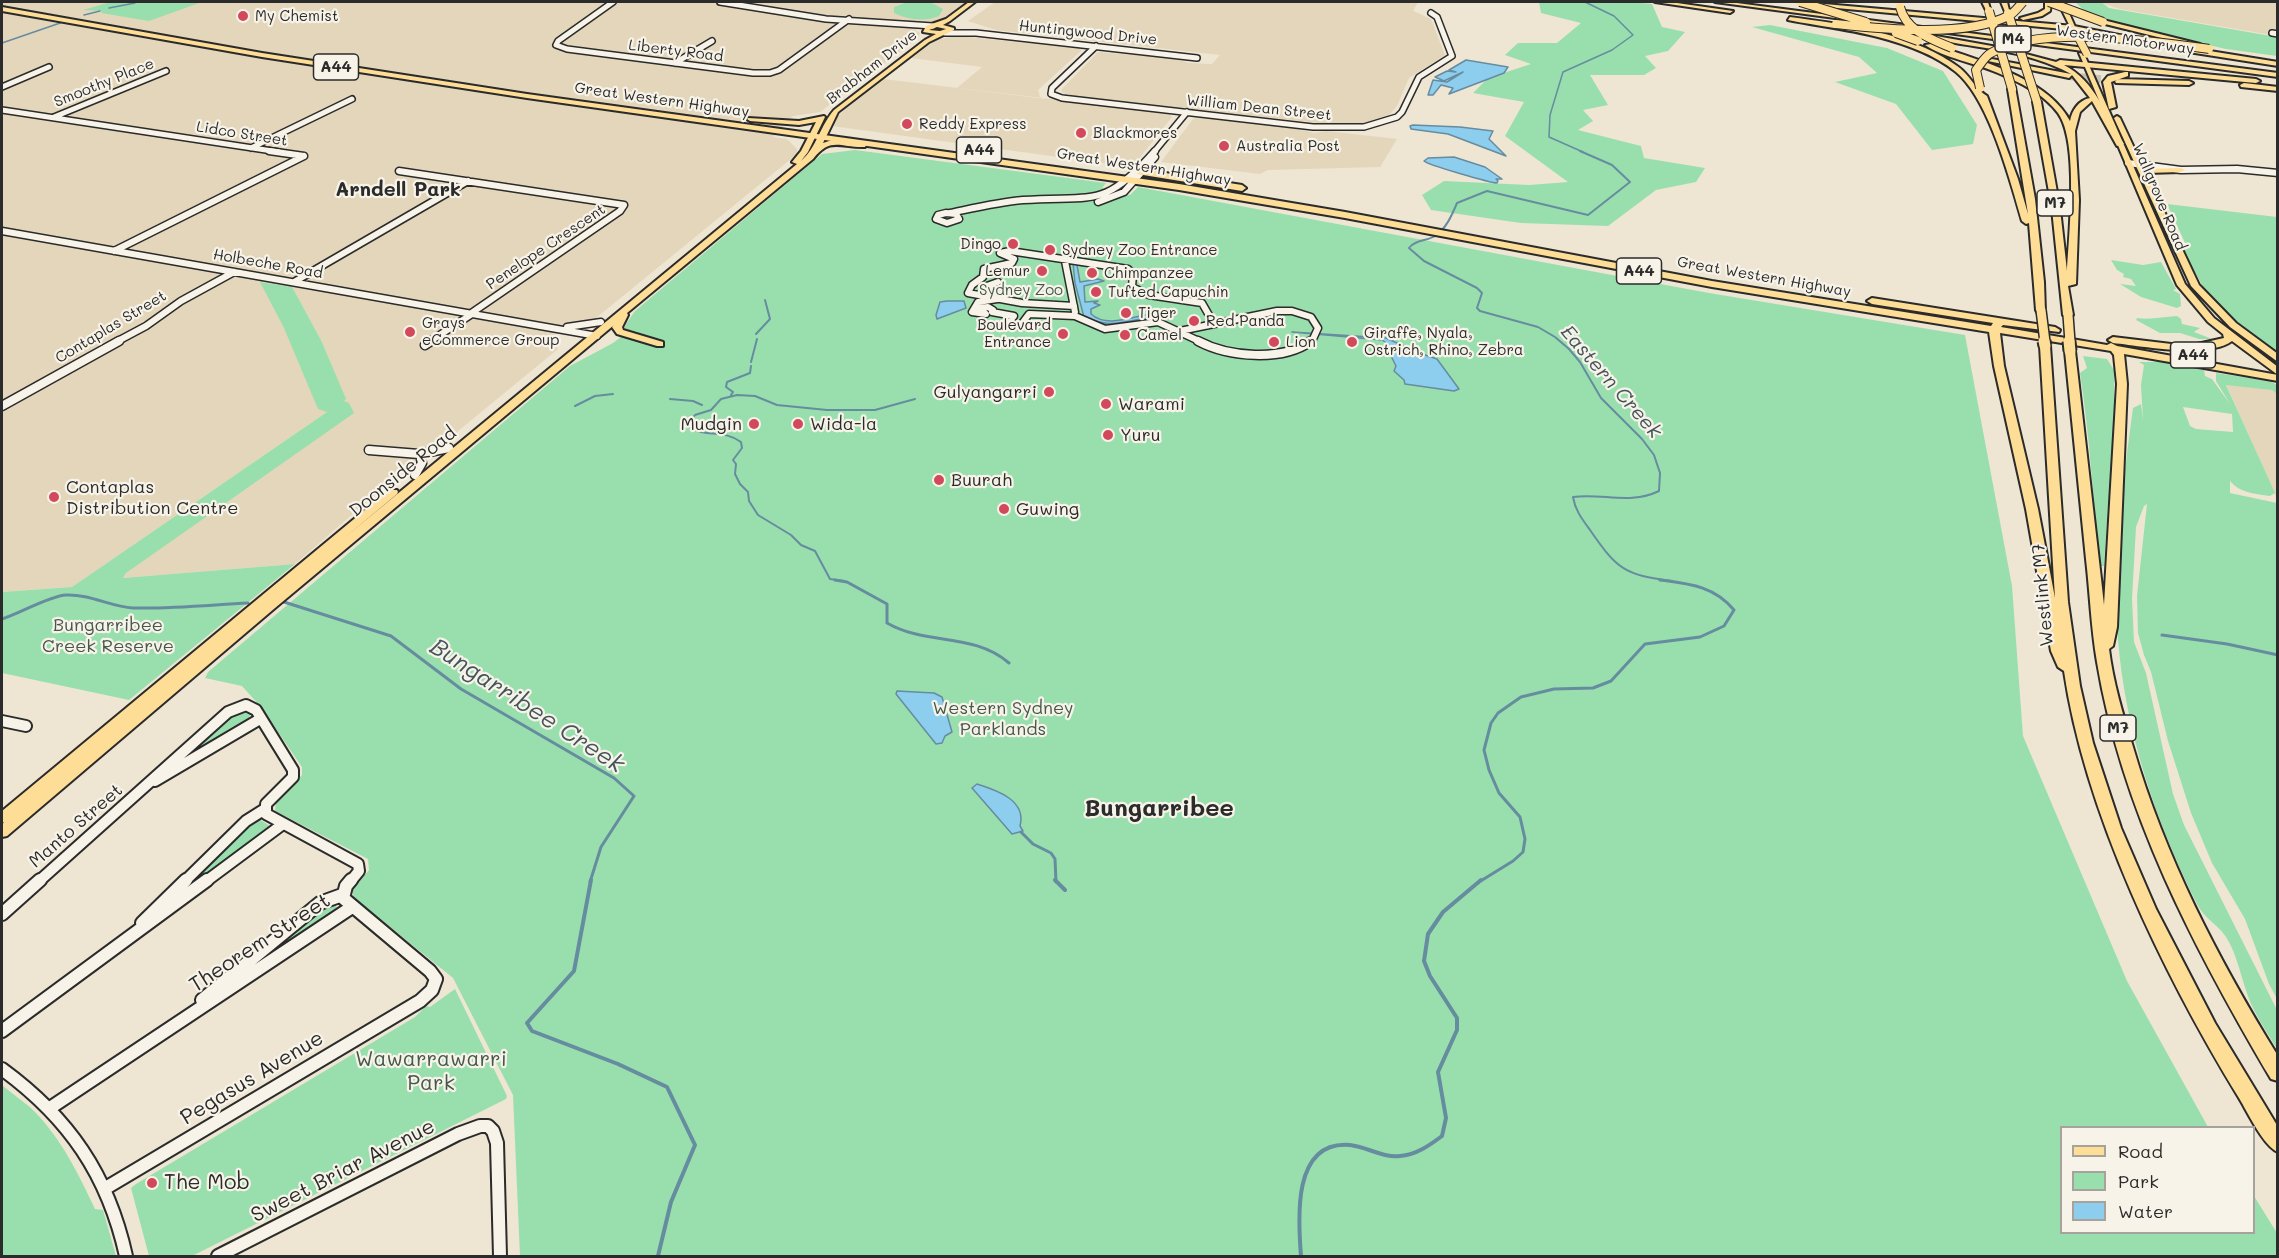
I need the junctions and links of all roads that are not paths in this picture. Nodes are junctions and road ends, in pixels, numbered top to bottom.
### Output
1 (613, 2) edge
2 (720, 2) edge
3 (972, 2) edge
4 (978, 2) edge
5 (1659, 2) edge
6 (1670, 2) edge
7 (1718, 2) edge
8 (1762, 2) edge
9 (1793, 2) edge
10 (1800, 2) edge
11 (1985, 2) edge
12 (2004, 2) edge
13 (2023, 2) edge
14 (2048, 2) edge
15 (2056, 2) edge
16 (2061, 2) edge
17 (2, 3) edge
18 (1901, 4) edge
19 (1748, 5) junction
20 (2, 9) edge
21 (2066, 12) junction
22 (1431, 13) dead end
23 (849, 20) junction
24 (1985, 20) junction
25 (934, 25) junction
26 (905, 26) junction
27 (2071, 27) junction
28 (947, 30) junction
29 (926, 31) junction
30 (712, 40) dead end
31 (2160, 44) junction
32 (1096, 46) junction
33 (274, 50) junction
34 (2007, 52) junction
35 (262, 55) junction
36 (1197, 58) dead end
37 (2277, 61) edge
38 (675, 63) junction
39 (2089, 65) junction
40 (49, 67) dead end
41 (2277, 69) edge
42 (166, 71) dead end
43 (2163, 72) junction
44 (2277, 75) edge
45 (2069, 76) tunnel mouth
46 (2119, 81) tunnel mouth
47 (2277, 83) edge
48 (2, 87) edge
49 (2252, 87) junction
50 (2277, 89) edge
51 (2116, 90) tunnel mouth
52 (352, 99) dead end
53 (2089, 100) dead end
54 (1984, 104) junction
55 (2112, 107) junction
56 (3, 111) edge
57 (1187, 112) junction
58 (52, 118) junction
59 (750, 119) junction
60 (821, 119) junction
61 (2071, 131) junction
62 (818, 132) junction
63 (2120, 144) junction
64 (251, 148) junction
65 (817, 148) junction
66 (908, 149) junction
67 (2135, 165) junction
68 (2181, 170) joint
69 (399, 171) dead end
70 (2208, 171) junction
71 (2277, 173) edge
72 (1102, 176) junction
73 (1135, 176) junction
74 (468, 181) junction
75 (1055, 199) junction
76 (950, 213) junction
77 (959, 218) junction
78 (2, 231) edge
79 (1462, 234) junction
80 (2038, 249) junction
81 (114, 251) junction
82 (1065, 261) junction
83 (234, 272) junction
84 (294, 282) junction
85 (998, 282) dead end
86 (984, 297) junction
87 (997, 299) junction
88 (1074, 306) junction
89 (2067, 310) junction
90 (627, 311) junction
91 (471, 314) junction
92 (1075, 316) junction
93 (601, 322) junction
94 (2016, 323) junction
95 (529, 324) junction
96 (1214, 324) junction
97 (1976, 327) junction
98 (1994, 329) junction
99 (1180, 331) junction
100 (2228, 334) junction
101 (591, 335) junction
102 (2254, 341) junction
103 (660, 344) dead end
104 (425, 345) dead end
105 (2114, 345) junction
106 (2277, 354) edge
107 (2188, 362) junction
108 (2277, 370) edge
109 (2122, 384) junction
110 (2007, 397) junction
111 (2, 406) edge
112 (369, 450) dead end
113 (452, 450) junction
114 (417, 457) junction
115 (436, 459) junction
116 (415, 475) junction
117 (2104, 662) junction
118 (2073, 686) junction
119 (260, 719) junction
120 (2, 721) edge
121 (26, 726) dead end
122 (146, 787) junction
123 (265, 809) junction
124 (2, 818) edge
125 (283, 824) junction
126 (2, 832) edge
127 (342, 895) junction
128 (352, 907) junction
129 (2, 914) edge
130 (135, 931) junction
131 (189, 1012) junction
132 (2, 1031) edge
133 (2, 1069) edge
134 (2277, 1073) edge
135 (50, 1108) junction
136 (2277, 1144) edge
137 (104, 1189) junction
138 (126, 1257) edge
139 (218, 1257) edge
140 (500, 1257) edge

1 - 38 street, Liberty Road
2 - 23 street
3 - 25 main road, Brabham Drive
4 - 28 main road, Brabham Drive
5 - 54 highway
6 - 13 highway, bridge
7 - 19 highway, Western Motorway / M4
8 - 41 highway, Western Motorway / M4
9 - 24 highway
10 - 61 highway, bridge
11 - 80 highway, Westlink M7 / M7, bridge
12 - 89 highway, M7, bridge
14 - 24 highway
14 - 37 highway, bridge
15 - 27 main road, Wallgrove Road
16 - 21 main road, Wallgrove Road
17 - 33 highway, Great Western Highway / A44
18 - 45 highway, bridge
19 - 34 highway
19 - 44 highway, Western Motorway / M4
20 - 35 highway, Great Western Highway / A44
21 - 27 main road, Wallgrove Road
21 - 31 highway
22 - 57 street, William Dean Street
23 - 26 street
23 - 38 street, Liberty Road
24 - 27 highway
25 - 26 street
25 - 28 main road
25 - 29 main road, Brabham Drive
26 - 29 street
27 - 31 highway
27 - 39 main road, Wallgrove Road, bridge
28 - 29 main road
28 - 32 street, Huntingwood Drive
28 - 62 main road, Brabham Drive
29 - 60 main road, Brabham Drive
30 - 38 street
31 - 37 highway
32 - 36 street, Huntingwood Drive
32 - 57 street, William Dean Street
33 - 35 highway
33 - 59 highway, Great Western Highway / A44
34 - 39 highway
34 - 63 highway
35 - 62 highway, Great Western Highway / A44
37 - 54 highway, bridge
39 - 43 highway
39 - 55 main road, Wallgrove Road
39 - 63 main road, Wallgrove Road
40 - 48 street
42 - 58 street, Smoothy Place
43 - 47 highway
43 - 55 highway
46 - 49 highway
49 - 50 highway
49 - 51 highway
52 - 64 street
53 - 61 highway
54 - 80 highway
55 - 67 main road, Wallgrove Road
56 - 58 street, Lidco Street
57 - 73 street
58 - 64 street, Lidco Street
59 - 60 main road
59 - 62 highway, Great Western Highway / A44
60 - 62 main road, Brabham Drive
61 - 89 highway
62 - 65 main road, Doonside Road
62 - 66 highway, Great Western Highway / A44
62 - 73 highway, Great Western Highway / A44
62 - 93 main road, Doonside Road
63 - 67 main road, Wallgrove Road
64 - 81 street, Lidco Street
65 - 66 main road
65 - 90 main road, Doonside Road
66 - 72 highway, Great Western Highway / A44
67 - 68 main road
67 - 70 street
67 - 100 main road, Wallgrove Road
67 - 102 main road, Wallgrove Road
68 - 70 street
69 - 74 street, Penelope Crescent
70 - 71 street
72 - 73 highway, Great Western Highway / A44
72 - 75 street
73 - 75 street
73 - 77 street
73 - 79 highway, Great Western Highway / A44
74 - 84 street
74 - 91 street, Penelope Crescent
75 - 76 street
76 - 77 street
76 - 77 street
78 - 81 street, Holbeche Road
79 - 94 highway, Great Western Highway / A44
79 - 97 highway, Great Western Highway / A44
80 - 118 highway, Westlink M7 / M7, bridge
81 - 83 street, Holbeche Road
82 - 86 street
82 - 88 street
82 - 96 street
83 - 84 street, Holbeche Road
83 - 111 street, Contaplas Street
84 - 91 street, Holbeche Road
85 - 86 street
86 - 87 street
87 - 88 street
87 - 92 street
88 - 92 street
89 - 117 highway, M7, bridge
90 - 101 main road, Doonside Road
90 - 103 main road
91 - 95 street, Holbeche Road
91 - 104 street
92 - 99 street
93 - 95 street, Holbeche Road
93 - 101 main road, Doonside Road
94 - 98 highway
94 - 105 highway, Great Western Highway / A44
95 - 101 street, Holbeche Road
96 - 99 street
96 - 99 street
97 - 98 highway, Great Western Highway / A44
97 - 110 highway
98 - 105 highway, Great Western Highway / A44
98 - 110 highway
100 - 105 main road
100 - 108 main road, Wallgrove Road
101 - 113 main road, Doonside Road
102 - 106 main road
102 - 108 main road, Wallgrove Road
105 - 107 highway, Great Western Highway / A44
105 - 108 highway, Great Western Highway / A44
105 - 109 highway, M7
107 - 108 highway, Great Western Highway / A44
107 - 109 highway
109 - 117 highway, M7
110 - 118 highway
112 - 114 street
113 - 114 street
113 - 115 main road, Doonside Road
113 - 126 main road, Doonside Road
114 - 115 street
114 - 116 street
115 - 116 main road, Doonside Road
116 - 124 main road, Doonside Road
117 - 134 highway, M7
118 - 136 highway, Westlink M7 / M7
119 - 122 street, Manto Street
119 - 122 street, Manto Street
119 - 123 street
120 - 121 street
122 - 129 street, Manto Street
123 - 125 street
123 - 130 street
125 - 127 street
125 - 130 street
127 - 128 street
127 - 131 street, Theorem Street
128 - 131 street, Theorem Street
128 - 137 street, Pegasus Avenue
130 - 132 street
131 - 135 street, Theorem Street
133 - 135 street
135 - 137 street
137 - 138 street
139 - 140 street, Sweet Briar Avenue

